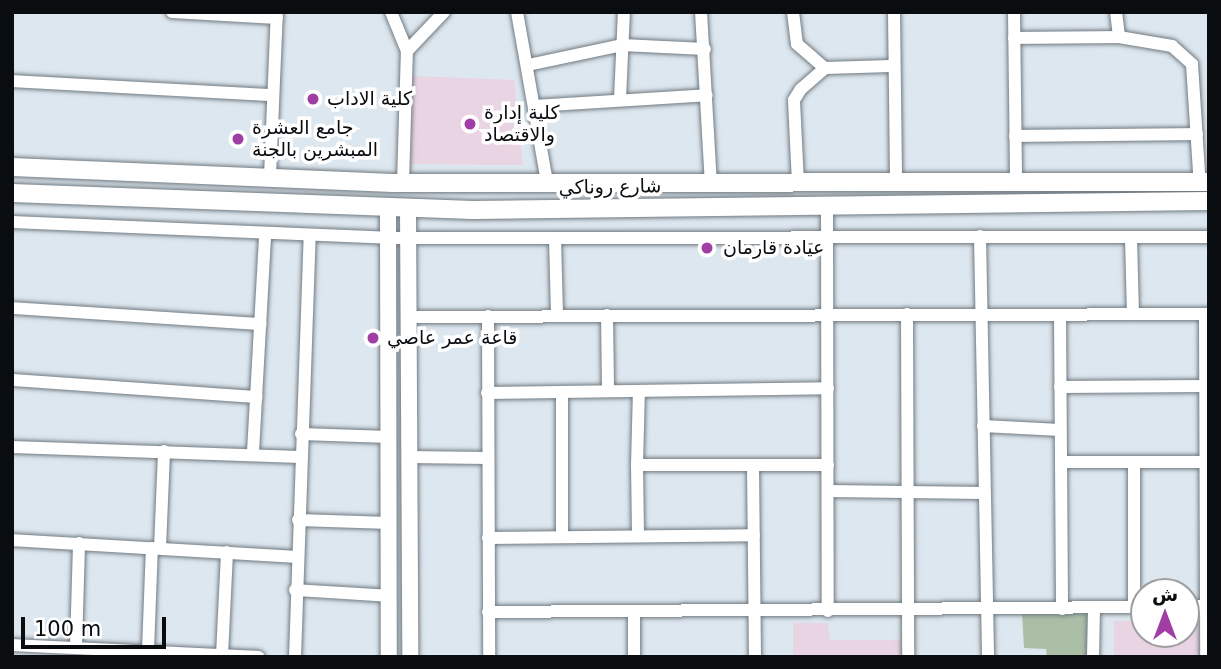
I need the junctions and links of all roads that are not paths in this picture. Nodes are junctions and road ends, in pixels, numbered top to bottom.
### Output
1 (172, 12) edge
2 (391, 12) edge
3 (444, 12) edge
4 (517, 12) edge
5 (624, 12) edge
6 (701, 12) edge
7 (793, 12) edge
8 (894, 12) edge
9 (1014, 12) edge
10 (1116, 12) edge
11 (277, 15) edge
12 (1119, 37) junction
13 (1014, 38) junction
14 (622, 45) junction
15 (705, 49) junction
16 (407, 51) junction
17 (528, 65) junction
18 (891, 66) junction
19 (825, 68) junction
20 (1209, 75) edge
21 (1196, 79) junction
22 (12, 81) edge
23 (272, 95) junction
24 (707, 95) junction
25 (620, 99) junction
26 (534, 106) junction
27 (1197, 134) junction
28 (1015, 136) junction
29 (12, 167) edge
30 (173, 173) junction
31 (270, 176) junction
32 (1205, 176) edge
33 (896, 181) junction
34 (976, 182) junction
35 (403, 183) junction
36 (547, 183) junction
37 (711, 183) junction
38 (798, 183) junction
39 (1016, 183) junction
40 (12, 193) edge
41 (173, 199) junction
42 (976, 204) junction
43 (1209, 204) edge
44 (388, 206) junction
45 (827, 206) junction
46 (408, 207) junction
47 (12, 222) edge
48 (265, 234) junction
49 (310, 236) junction
50 (980, 236) junction
51 (1209, 237) edge
52 (388, 238) junction
53 (408, 238) junction
54 (555, 238) junction
55 (827, 238) junction
56 (1131, 238) junction
57 (12, 308) edge
58 (828, 314) junction
59 (907, 314) junction
60 (1133, 314) junction
61 (607, 315) junction
62 (981, 315) junction
63 (1060, 315) junction
64 (1207, 315) edge
65 (488, 316) junction
66 (556, 316) junction
67 (408, 317) junction
68 (260, 324) junction
69 (1207, 370) edge
70 (12, 380) edge
71 (1205, 386) junction
72 (1060, 387) junction
73 (828, 388) junction
74 (639, 390) junction
75 (608, 391) junction
76 (562, 392) junction
77 (487, 393) junction
78 (256, 397) junction
79 (983, 426) junction
80 (1207, 426) edge
81 (1060, 430) junction
82 (301, 434) junction
83 (389, 437) junction
84 (12, 447) edge
85 (164, 451) junction
86 (253, 452) junction
87 (300, 457) junction
88 (408, 457) junction
89 (487, 458) junction
90 (1061, 462) junction
91 (1134, 462) junction
92 (1206, 462) junction
93 (637, 465) junction
94 (753, 465) junction
95 (828, 465) junction
96 (828, 491) junction
97 (908, 492) junction
98 (984, 493) junction
99 (298, 520) junction
100 (390, 523) junction
101 (638, 535) junction
102 (754, 535) junction
103 (562, 536) junction
104 (488, 538) junction
105 (12, 540) edge
106 (79, 543) junction
107 (156, 548) junction
108 (227, 552) junction
109 (295, 557) junction
110 (1138, 578) edge
111 (295, 590) junction
112 (390, 596) junction
113 (1207, 606) edge
114 (1130, 607) edge
115 (1094, 608) junction
116 (1062, 609) junction
117 (755, 610) junction
118 (908, 610) junction
119 (985, 610) junction
120 (634, 611) junction
121 (828, 611) junction
122 (488, 612) junction
123 (12, 645) edge
124 (76, 646) junction
125 (148, 650) junction
126 (122, 653) edge
127 (222, 655) junction
128 (259, 657) edge
129 (295, 657) edge
130 (389, 657) edge
131 (410, 657) edge
132 (489, 657) edge
133 (634, 657) edge
134 (755, 657) edge
135 (908, 657) edge
136 (988, 657) edge
137 (1093, 657) edge
138 (1206, 657) edge

1 - 11 street
2 - 16 street
3 - 16 street
4 - 17 street
5 - 14 street
6 - 15 street
7 - 19 street
8 - 18 street
9 - 13 street
10 - 12 street
11 - 23 street
12 - 13 street
12 - 21 street
13 - 28 street
14 - 15 street
14 - 17 street
14 - 25 street
15 - 24 street
16 - 35 street
17 - 26 street
18 - 19 street
18 - 33 street
19 - 38 street
20 - 21 street
21 - 27 street
22 - 23 street
23 - 31 street
24 - 25 street
24 - 37 street
25 - 26 street
26 - 36 street
27 - 28 street
27 - 32 street
28 - 39 street
29 - 30 main road, شارع روناكي
30 - 31 main road, شارع روناكي
30 - 41 main road
31 - 35 main road, شارع روناكي
32 - 39 main road, شارع روناكي
33 - 34 main road, شارع روناكي
33 - 38 main road, شارع روناكي
34 - 39 main road, شارع روناكي
34 - 42 main road
35 - 36 main road, شارع روناكي
36 - 37 main road, شارع روناكي
37 - 38 main road, شارع روناكي
40 - 41 main road, شارع روناكي
41 - 44 main road, شارع روناكي
42 - 43 main road, شارع روناكي
42 - 45 main road, شارع روناكي
44 - 46 main road, شارع روناكي
44 - 52 main road
45 - 46 main road, شارع روناكي
45 - 55 street
46 - 53 main road
47 - 48 street
48 - 49 street
48 - 68 street
49 - 52 street
49 - 82 street
50 - 55 street
50 - 56 street
50 - 62 street
51 - 56 street
52 - 53 street
52 - 83 main road
53 - 54 street
53 - 67 main road
54 - 55 street
54 - 66 street
55 - 58 street
56 - 60 street
57 - 68 street
58 - 59 street
58 - 61 street
58 - 73 street
59 - 62 street
59 - 97 street
60 - 63 street
60 - 64 street
61 - 66 street
61 - 75 street
62 - 63 street
62 - 79 street
63 - 72 street
64 - 69 street
65 - 66 street
65 - 67 street
65 - 77 street
67 - 88 main road
68 - 78 street
69 - 71 street
70 - 78 street
71 - 72 street
71 - 80 street
72 - 81 street
73 - 74 street
73 - 95 street
74 - 75 street
74 - 93 street
75 - 76 street
76 - 77 street
76 - 103 street
77 - 89 street
78 - 86 street
79 - 81 street
79 - 98 street
80 - 92 street
81 - 90 street
82 - 83 street
82 - 87 street
83 - 100 main road
84 - 85 street
85 - 86 street
85 - 107 street
86 - 87 street
87 - 99 street
88 - 89 street
88 - 131 main road
89 - 104 street
90 - 91 street
90 - 116 street
91 - 92 street
91 - 110 street
92 - 113 street
93 - 94 street
93 - 101 street
94 - 95 street
94 - 102 street
95 - 96 street
96 - 97 street
96 - 121 street
97 - 98 street
97 - 118 street
98 - 119 street
99 - 100 street
99 - 109 street
100 - 112 main road
101 - 102 street
101 - 103 street
102 - 117 street
103 - 104 street
104 - 122 street
105 - 106 street
106 - 107 street
106 - 124 street
107 - 108 street
107 - 125 street
108 - 109 street
108 - 127 street
109 - 111 street
111 - 112 street
111 - 129 street
112 - 130 main road
113 - 138 street
114 - 115 street
115 - 116 street
115 - 137 street
116 - 119 street
117 - 120 street
117 - 121 street
117 - 134 street
118 - 119 street
118 - 121 street
118 - 135 street
119 - 136 street
120 - 122 street
120 - 133 street
122 - 132 street
123 - 124 street
124 - 126 street
125 - 126 street
125 - 127 street
127 - 128 street

